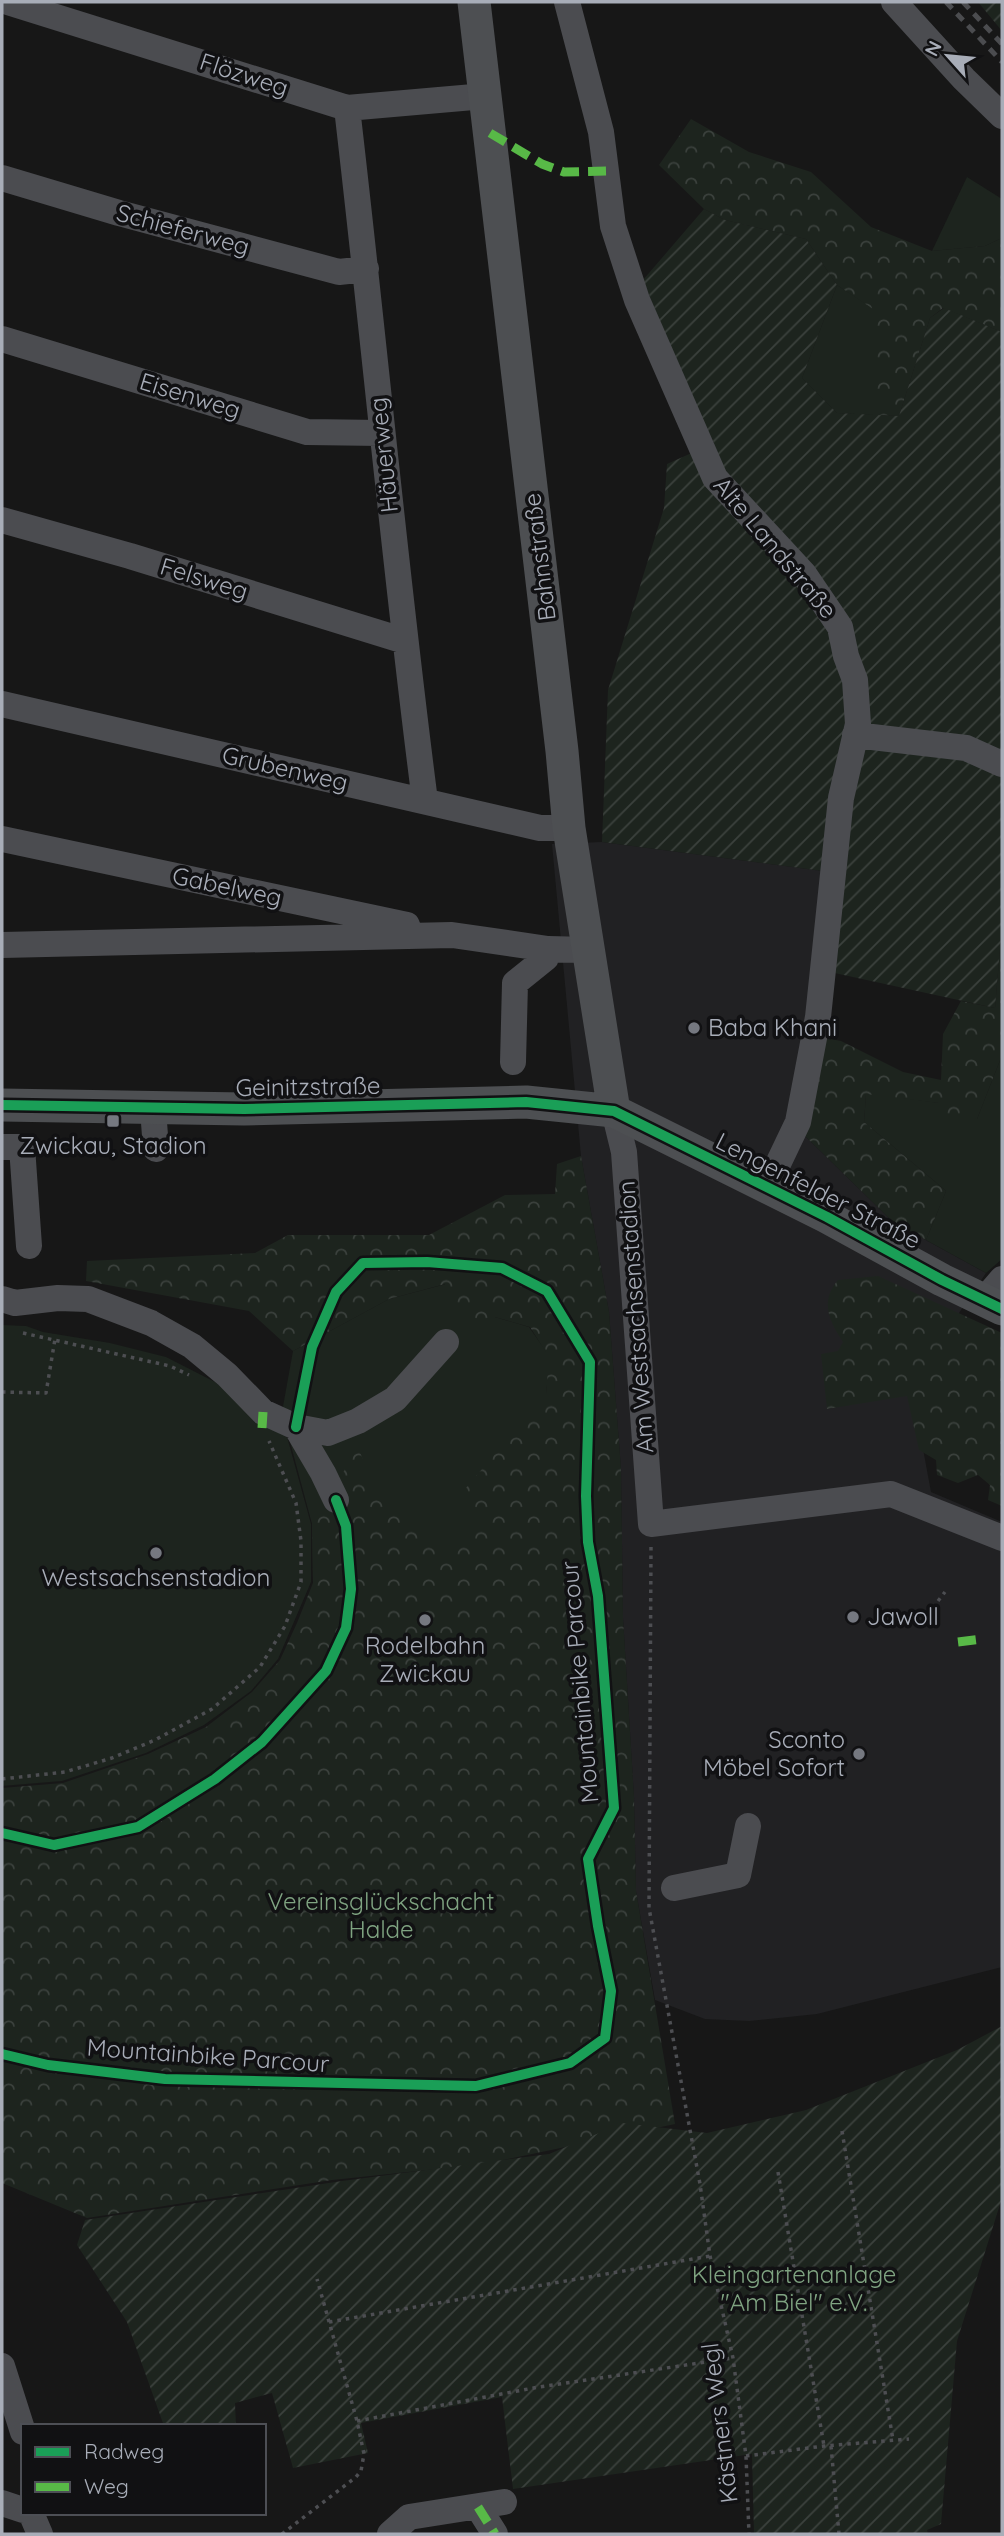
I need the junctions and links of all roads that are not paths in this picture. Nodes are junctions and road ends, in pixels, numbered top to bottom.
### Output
1 (8, 2) edge
2 (474, 2) edge
3 (567, 2) edge
4 (894, 2) edge
5 (485, 96) junction
6 (347, 108) junction
7 (1002, 116) edge
8 (2, 178) edge
9 (366, 269) junction
10 (2, 339) edge
11 (381, 433) junction
12 (2, 520) edge
13 (405, 641) junction
14 (2, 704) edge
15 (855, 735) junction
16 (1002, 764) edge
17 (425, 801) junction
18 (569, 828) junction
19 (2, 839) edge
20 (452, 935) junction
21 (2, 945) edge
22 (548, 948) junction
23 (588, 950) junction
24 (513, 1062) dead end
25 (2, 1105) edge
26 (153, 1108) junction
27 (614, 1111) junction
28 (2, 1147) edge
29 (156, 1149) dead end
30 (767, 1187) junction
31 (29, 1246) dead end
32 (996, 1296) edge
33 (2, 1299) edge
34 (446, 1342) dead end
35 (296, 1427) junction
36 (336, 1500) dead end
37 (1002, 1538) edge
38 (748, 1825) dead end
39 (674, 1888) dead end
40 (2, 2366) edge
41 (21, 2426) edge
42 (504, 2502) dead end
43 (2, 2503) edge
44 (478, 2507) junction
45 (21, 2509) edge
46 (32, 2515) edge
47 (40, 2534) edge
48 (390, 2534) edge
49 (495, 2534) edge

1 - 6 street, Flözweg
2 - 5 main road, Bahnstraße
3 - 15 street, Alte Landstraße
4 - 7 street
5 - 6 street, Flözweg
5 - 18 main road, Bahnstraße
6 - 9 street, Häuerweg
8 - 9 street, Schieferweg
9 - 11 street, Häuerweg
10 - 11 street, Eisenweg
11 - 13 street, Häuerweg
12 - 13 street, Felsweg
13 - 17 street, Häuerweg
14 - 17 street, Grubenweg
15 - 16 street
15 - 30 street, Alte Landstraße
17 - 18 street, Grubenweg
18 - 23 main road, Bahnstraße
19 - 20 street, Gabelweg
20 - 21 street, Gabelweg
20 - 22 street, Gabelweg
22 - 23 street, Gabelweg
22 - 24 street
23 - 27 main road, Bahnstraße
25 - 26 main road, Geinitzstraße
26 - 27 main road, Geinitzstraße
26 - 29 street
27 - 30 main road, Lengenfelder Straße
27 - 37 street, Am Westsachsenstadion
28 - 31 street
30 - 32 main road, Lengenfelder Straße
33 - 35 street
34 - 35 street
35 - 36 street
38 - 39 street
40 - 41 street
42 - 44 street
43 - 45 street
44 - 48 street
44 - 49 street
46 - 47 street

